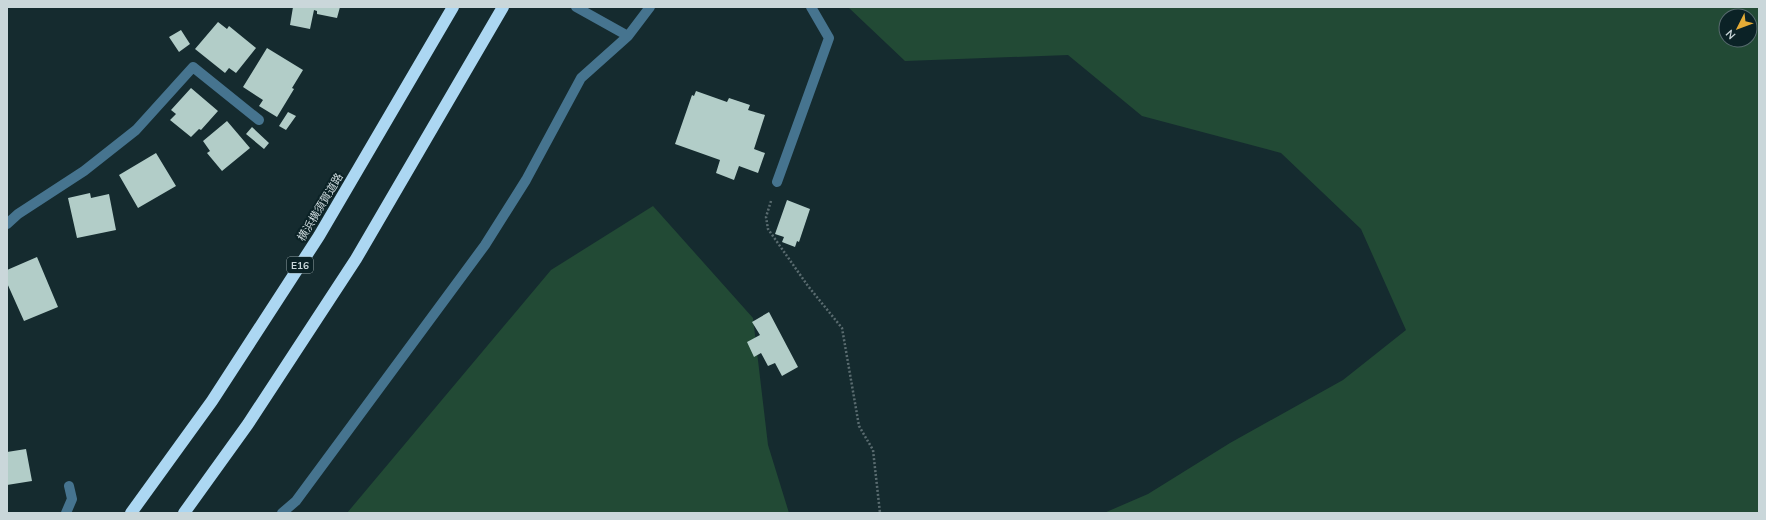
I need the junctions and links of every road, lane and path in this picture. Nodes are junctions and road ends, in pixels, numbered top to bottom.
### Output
1 (453, 7) edge
2 (503, 7) edge
3 (576, 7) edge
4 (650, 7) edge
5 (811, 7) edge
6 (628, 36) junction
7 (259, 120) dead end
8 (777, 182) joint
9 (7, 224) edge
10 (69, 486) dead end
11 (66, 513) edge
12 (131, 513) edge
13 (184, 513) edge
14 (282, 513) edge
15 (880, 513) edge

1 - 12 highway, 横浜横須賀道路 / E16
2 - 13 highway
3 - 6 street
4 - 6 street
5 - 8 street
6 - 14 street
7 - 9 street
8 - 15 path
10 - 11 street

